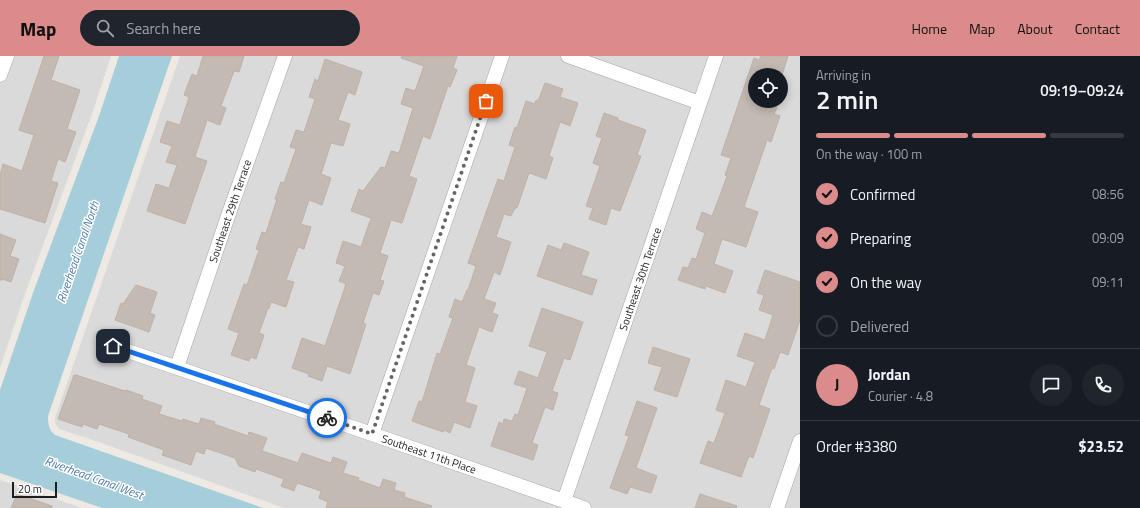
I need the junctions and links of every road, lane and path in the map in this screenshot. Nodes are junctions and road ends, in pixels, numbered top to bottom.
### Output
1 (7, 56) edge
2 (285, 56) edge
3 (502, 56) edge
4 (568, 56) edge
5 (716, 56) edge
6 (0, 75) edge
7 (700, 103) junction
8 (113, 346) dead end
9 (177, 367) junction
10 (372, 434) junction
11 (800, 441) edge
12 (564, 501) junction
13 (584, 508) edge
14 (777, 508) edge

1 - 6 street
2 - 9 street, Southeast 29th Terrace
3 - 10 street
4 - 7 street
5 - 7 street, Southeast 30th Terrace
7 - 12 street, Southeast 30th Terrace
8 - 9 street, Southeast 11th Place
9 - 10 street, Southeast 11th Place
10 - 12 street, Southeast 11th Place
11 - 14 street
12 - 13 street, Southeast 11th Place

